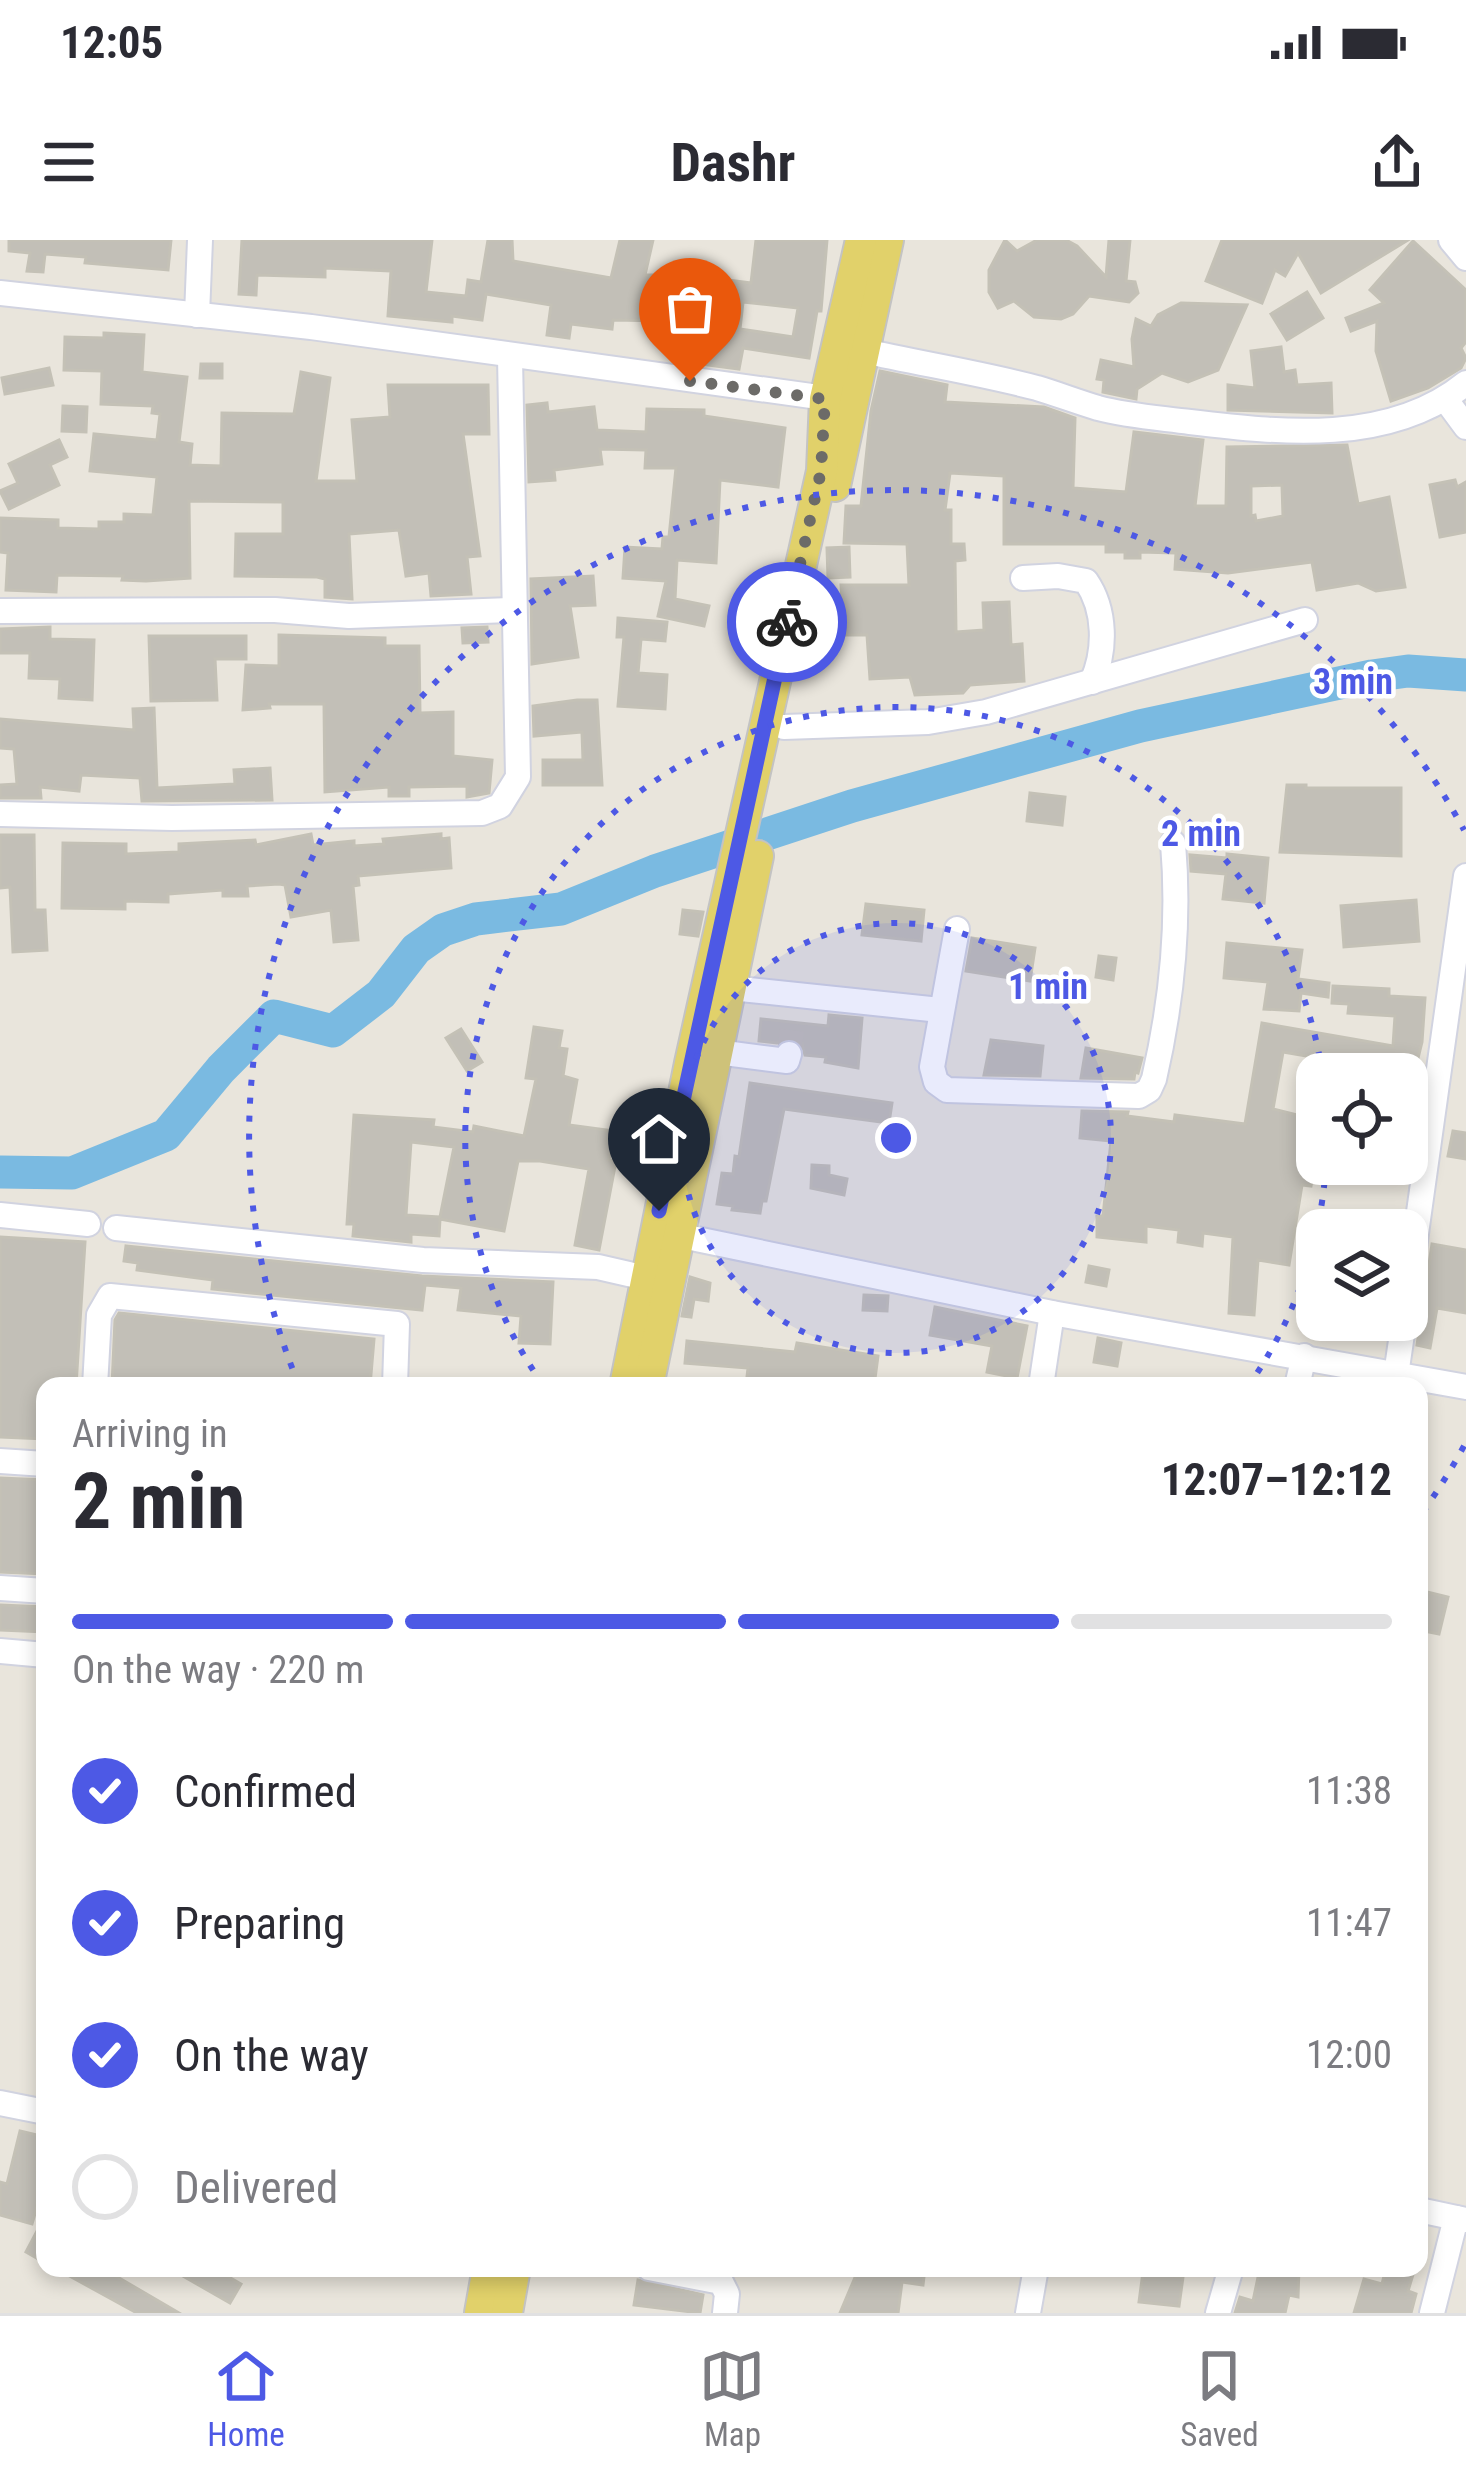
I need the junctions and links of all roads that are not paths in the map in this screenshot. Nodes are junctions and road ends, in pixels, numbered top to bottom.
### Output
1 (200, 240) edge
2 (861, 240) edge
3 (888, 240) edge
4 (1451, 240) edge
5 (1466, 258) edge
6 (0, 293) edge
7 (197, 315) junction
8 (865, 351) junction
9 (510, 357) junction
10 (1466, 383) edge
11 (840, 400) junction
12 (1445, 400) junction
13 (1466, 427) edge
14 (1023, 578) dead end
15 (513, 610) junction
16 (0, 611) edge
17 (1305, 620) dead end
18 (1093, 682) junction
19 (784, 728) junction
20 (0, 814) edge
21 (1173, 843) dead end
22 (750, 845) junction
23 (1466, 876) edge
24 (957, 929) dead end
25 (729, 995) junction
26 (940, 1010) junction
27 (793, 1022) dead end
28 (718, 1052) junction
29 (789, 1054) dead end
30 (1419, 1209) edge
31 (0, 1215) edge
32 (88, 1224) dead end
33 (116, 1228) dead end
34 (677, 1235) junction
35 (646, 1278) junction
36 (1052, 1313) junction
37 (1401, 1341) edge
38 (1304, 1356) junction
39 (1396, 1375) junction
40 (96, 1377) edge
41 (395, 1377) edge
42 (627, 1377) edge
43 (650, 1377) edge
44 (1042, 1377) edge
45 (1299, 1377) edge
46 (1408, 1377) edge
47 (1428, 1380) edge
48 (1466, 1387) edge
49 (0, 1461) edge
50 (36, 1463) edge
51 (0, 1588) edge
52 (36, 1590) edge
53 (0, 1651) edge
54 (36, 1653) edge
55 (0, 2103) edge
56 (36, 2110) edge
57 (1428, 2212) edge
58 (1461, 2219) edge
59 (487, 2277) edge
60 (513, 2277) edge
61 (695, 2277) edge
62 (1034, 2277) edge
63 (1228, 2277) edge
64 (481, 2313) edge
65 (508, 2313) edge
66 (725, 2313) edge
67 (1028, 2313) edge
68 (1218, 2313) edge
69 (1432, 2313) edge

1 - 7 street
2 - 11 main road
3 - 8 main road
4 - 5 street
6 - 7 street
7 - 9 street
8 - 11 main road
8 - 12 street
9 - 11 street
9 - 15 street
10 - 12 street
11 - 19 main road
11 - 22 main road
12 - 13 street
14 - 18 street
15 - 16 street
15 - 20 street
17 - 18 street
18 - 19 street
19 - 22 main road
21 - 26 street
22 - 25 main road
22 - 35 main road
23 - 30 street
24 - 26 street
25 - 26 street
25 - 27 street
25 - 28 main road
28 - 29 street
28 - 34 main road
31 - 32 street
33 - 35 street
34 - 36 street
34 - 43 main road
35 - 42 main road
36 - 38 street
36 - 44 street
37 - 39 street
38 - 39 street
38 - 45 street
39 - 46 street
40 - 41 street
47 - 48 street
49 - 50 street
51 - 52 street
53 - 54 street
55 - 56 street
57 - 58 street
58 - 69 street
59 - 64 main road
60 - 65 main road
61 - 66 street
62 - 67 street
63 - 68 street

